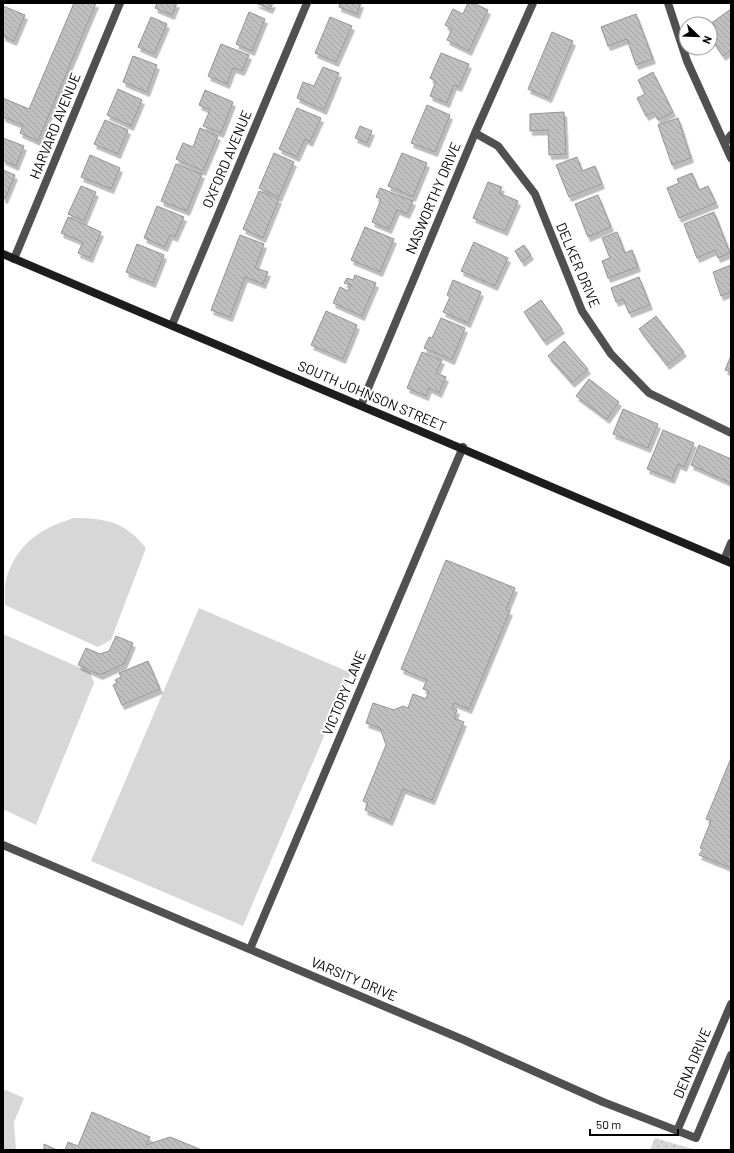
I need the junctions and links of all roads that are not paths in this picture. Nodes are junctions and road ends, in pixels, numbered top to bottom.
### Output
1 (120, 3) edge
2 (307, 3) edge
3 (533, 3) edge
4 (668, 3) edge
5 (475, 133) junction
6 (731, 135) edge
7 (725, 143) junction
8 (731, 158) edge
9 (3, 254) edge
10 (14, 259) junction
11 (172, 325) junction
12 (361, 405) junction
13 (731, 433) edge
14 (463, 448) junction
15 (731, 543) edge
16 (728, 561) edge
17 (3, 845) edge
18 (250, 950) junction
19 (731, 1004) edge
20 (731, 1055) edge
21 (677, 1131) junction

1 - 10 street, HARVARD AVENUE
2 - 11 street, OXFORD AVENUE
3 - 5 street, NASWORTHY DRIVE
4 - 7 street
5 - 12 street, NASWORTHY DRIVE
5 - 13 street, DELKER DRIVE
6 - 7 street
7 - 8 street
9 - 10 main road, SOUTH JOHNSON STREET
10 - 11 main road, SOUTH JOHNSON STREET
11 - 12 main road, SOUTH JOHNSON STREET
12 - 14 main road, SOUTH JOHNSON STREET
14 - 16 main road, SOUTH JOHNSON STREET
14 - 18 street, VICTORY LANE
15 - 16 street
17 - 18 street, VARSITY DRIVE
18 - 21 street, VARSITY DRIVE
19 - 21 street, DENA DRIVE
20 - 21 street, VARSITY DRIVE

